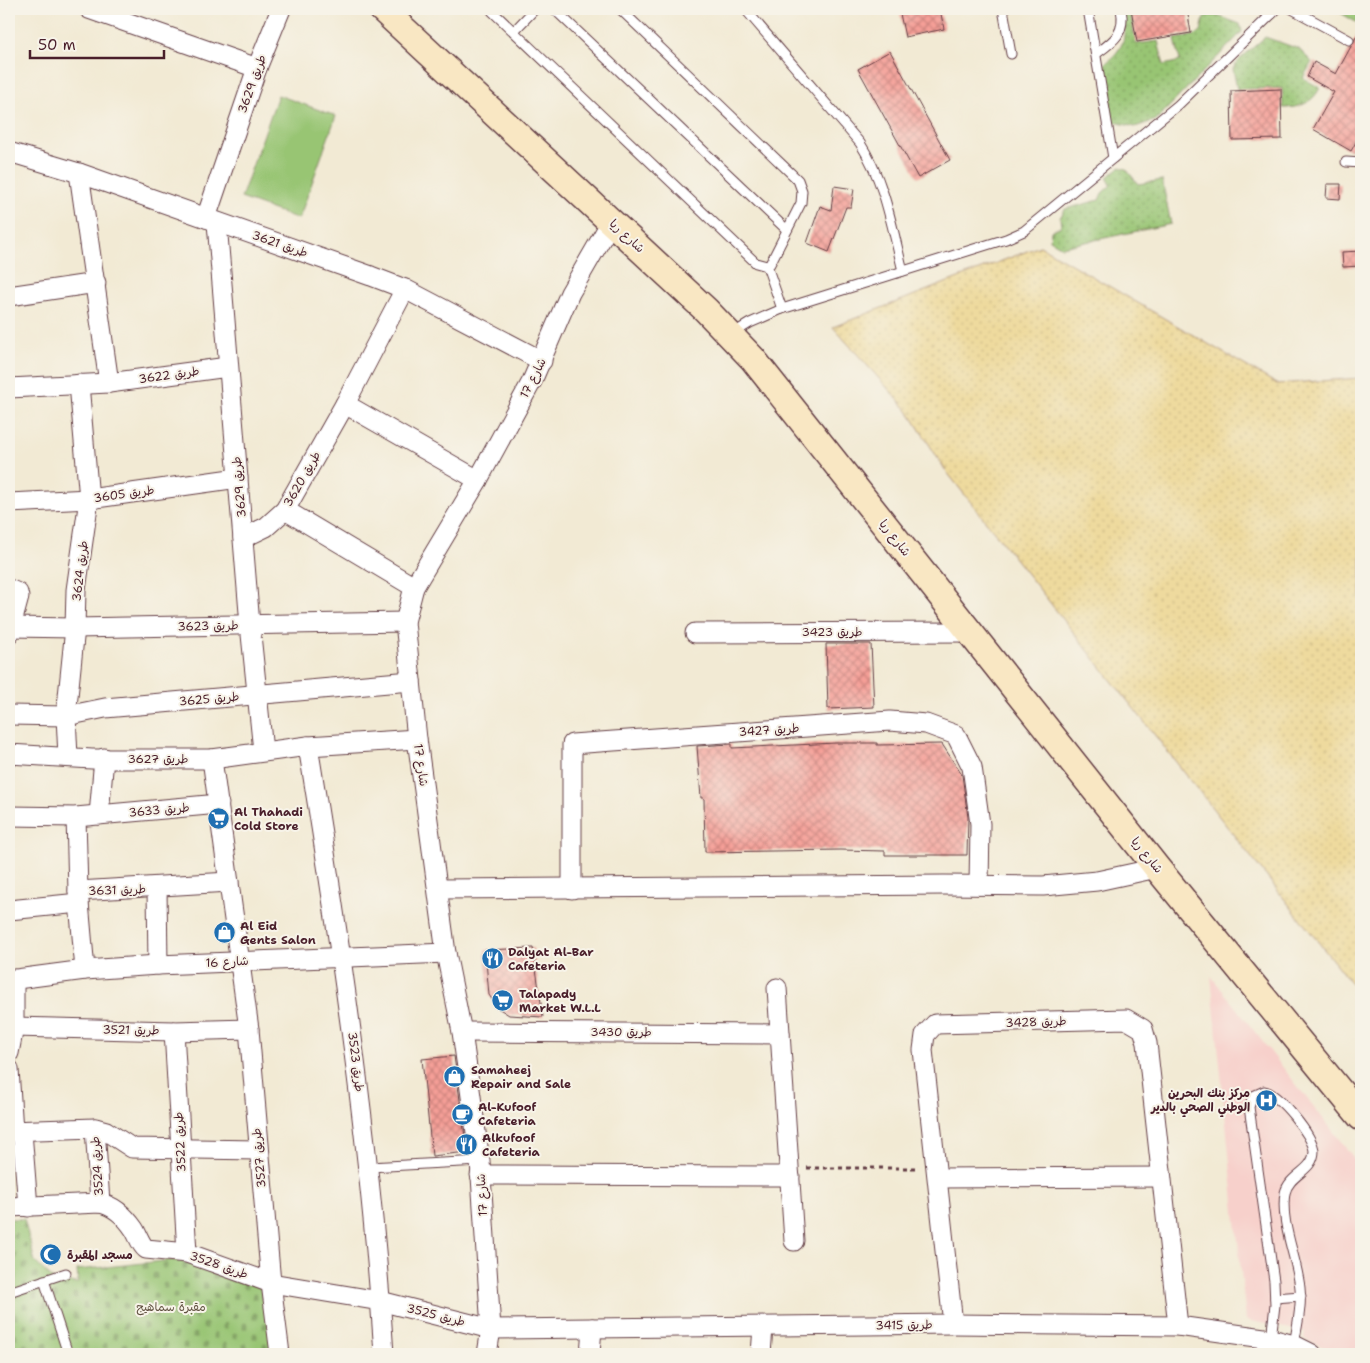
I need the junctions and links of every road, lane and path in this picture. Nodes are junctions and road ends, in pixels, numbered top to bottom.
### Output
1 (89, 9) edge
2 (281, 9) edge
3 (382, 9) edge
4 (535, 9) edge
5 (554, 9) edge
6 (620, 9) edge
7 (745, 9) edge
8 (1003, 9) edge
9 (1088, 9) edge
10 (1121, 9) edge
11 (1258, 9) edge
12 (1292, 9) edge
13 (492, 11) dead end
14 (1274, 11) edge
15 (514, 31) junction
16 (1350, 40) dead end
17 (1011, 54) dead end
18 (1096, 54) junction
19 (257, 68) junction
20 (9, 152) edge
21 (1113, 158) junction
22 (1346, 162) dead end
23 (1361, 163) edge
24 (79, 173) junction
25 (212, 220) junction
26 (611, 222) junction
27 (787, 230) junction
28 (767, 266) junction
29 (904, 271) junction
30 (96, 283) junction
31 (405, 289) junction
32 (9, 296) edge
33 (782, 309) junction
34 (731, 335) junction
35 (542, 361) junction
36 (228, 366) junction
37 (109, 383) junction
38 (79, 384) junction
39 (9, 388) edge
40 (345, 404) junction
41 (238, 478) junction
42 (478, 480) junction
43 (89, 499) junction
44 (9, 503) edge
45 (285, 510) junction
46 (243, 538) junction
47 (414, 587) junction
48 (13, 591) edge
49 (404, 622) junction
50 (250, 625) junction
51 (75, 628) junction
52 (10, 630) edge
53 (969, 632) junction
54 (695, 633) dead end
55 (411, 681) junction
56 (257, 694) junction
57 (9, 715) edge
58 (66, 716) junction
59 (417, 739) junction
60 (308, 746) junction
61 (262, 751) junction
62 (9, 754) edge
63 (68, 757) junction
64 (104, 758) junction
65 (212, 759) junction
66 (219, 804) junction
67 (99, 815) junction
68 (9, 816) edge
69 (76, 817) junction
70 (1156, 868) junction
71 (229, 882) junction
72 (979, 885) junction
73 (157, 888) junction
74 (438, 889) junction
75 (572, 889) junction
76 (78, 897) junction
77 (9, 910) edge
78 (446, 953) junction
79 (342, 956) junction
80 (239, 962) junction
81 (158, 965) junction
82 (84, 970) junction
83 (12, 980) edge
84 (777, 988) dead end
85 (14, 1027) junction
86 (249, 1029) junction
87 (174, 1031) junction
88 (462, 1032) junction
89 (780, 1034) junction
90 (9, 1053) edge
91 (9, 1069) edge
92 (1360, 1116) edge
93 (95, 1128) junction
94 (15, 1131) edge
95 (181, 1147) junction
96 (258, 1150) junction
97 (369, 1167) junction
98 (480, 1168) junction
99 (789, 1172) junction
100 (937, 1173) junction
101 (1161, 1177) junction
102 (100, 1203) junction
103 (9, 1207) edge
104 (28, 1207) junction
105 (794, 1241) dead end
106 (187, 1253) junction
107 (66, 1273) dead end
108 (44, 1280) junction
109 (271, 1283) junction
110 (9, 1292) edge
111 (1301, 1296) junction
112 (1275, 1298) junction
113 (380, 1301) junction
114 (953, 1324) junction
115 (1178, 1326) junction
116 (763, 1327) junction
117 (592, 1328) junction
118 (491, 1329) junction
119 (1271, 1339) junction
120 (1294, 1345) junction
121 (68, 1354) edge
122 (280, 1354) edge
123 (384, 1354) edge
124 (487, 1354) edge
125 (590, 1354) edge
126 (761, 1354) edge
127 (1312, 1354) edge

1 - 19 street
2 - 19 street, طريق 3629
3 - 26 main road, شارع ريا
4 - 15 lane
5 - 27 lane
6 - 27 lane
7 - 29 lane
8 - 17 lane
9 - 18 lane
10 - 18 lane
11 - 14 lane
12 - 16 lane
13 - 15 lane
14 - 21 lane
15 - 28 lane
18 - 21 lane
19 - 25 street, طريق 3629
20 - 24 street, طريق 3621
21 - 29 lane
22 - 23 lane
24 - 25 street, طريق 3621
24 - 30 street
25 - 31 street, طريق 3621
25 - 36 street, طريق 3629
26 - 34 main road, شارع ريا
26 - 35 street, شارع 17
27 - 28 lane
28 - 33 lane
29 - 33 lane
30 - 32 street
30 - 37 street
31 - 35 street, طريق 3621
31 - 40 street, طريق 3620
33 - 34 lane
34 - 53 main road, شارع ريا
35 - 42 street, شارع 17
36 - 37 street, طريق 3622
36 - 41 street, طريق 3629
37 - 38 street, طريق 3622
38 - 39 street, طريق 3622
38 - 43 street, طريق 3624
40 - 42 street
40 - 45 street, طريق 3620
41 - 43 street, طريق 3605
41 - 46 street, طريق 3629
42 - 47 street, شارع 17
43 - 44 street, طريق 3605
43 - 51 street, طريق 3624
45 - 46 street, طريق 3620
45 - 47 street
46 - 50 street, طريق 3629
47 - 49 street, شارع 17
48 - 52 street, طريق 3623
49 - 50 street, طريق 3623
49 - 55 street, شارع 17
50 - 51 street, طريق 3623
50 - 56 street, طريق 3629
51 - 52 street, طريق 3623
51 - 58 street, طريق 3624
53 - 54 street, طريق 3423
53 - 70 main road, شارع ريا
55 - 56 street, طريق 3625
55 - 59 street, شارع 17
56 - 58 street, طريق 3625
56 - 61 street, طريق 3629
57 - 58 street, طريق 3625
58 - 63 street, طريق 3624
59 - 60 street, طريق 3627
59 - 74 street, شارع 17
60 - 61 street, طريق 3627
60 - 79 street
61 - 65 street, طريق 3627
62 - 63 street, طريق 3627
63 - 64 street, طريق 3627
64 - 65 street, طريق 3627
64 - 67 street
65 - 66 street
66 - 67 street, طريق 3633
66 - 71 street
67 - 69 street, طريق 3633
68 - 69 street, طريق 3633
69 - 76 street, طريق 3631
70 - 72 street
70 - 92 main road, شارع ريا
71 - 73 street, طريق 3631
71 - 80 street
72 - 75 street
72 - 75 street, طريق 3427
73 - 76 street, طريق 3631
73 - 81 street, طريق 3631
74 - 75 street
74 - 78 street, شارع 17
76 - 77 street, طريق 3631
76 - 82 street, طريق 3631
78 - 79 street, شارع 16
78 - 88 street, شارع 17
79 - 80 street, شارع 16
79 - 97 street, طريق 3523
80 - 81 street, شارع 16
80 - 86 street, طريق 3527
81 - 82 street, شارع 16
82 - 83 street, شارع 16
83 - 85 street
84 - 89 street
85 - 87 street, طريق 3521
85 - 90 street
86 - 87 street, طريق 3521
86 - 96 street, طريق 3527
87 - 95 street, طريق 3522
88 - 89 street, طريق 3430
88 - 98 street, شارع 17
89 - 99 street
91 - 94 street
93 - 94 street, طريق 3524
93 - 95 street, طريق 3524
93 - 102 street, طريق 3524
94 - 104 street
95 - 96 street, طريق 3524
95 - 106 street, طريق 3522
96 - 109 street, طريق 3527
97 - 98 lane
97 - 113 street, طريق 3523
98 - 99 street
98 - 118 street, شارع 17
99 - 100 path
99 - 105 street
100 - 101 street
100 - 101 street, طريق 3428
100 - 114 street, طريق 3428
101 - 115 street, طريق 3428
102 - 104 street
102 - 106 street, طريق 3528
103 - 104 street
106 - 109 street, طريق 3528
107 - 108 lane
108 - 110 lane
108 - 121 lane
109 - 113 street, طريق 3525
109 - 122 street, طريق 3527
111 - 112 lane
111 - 112 lane
111 - 120 lane
112 - 119 lane
113 - 118 street, طريق 3525
113 - 123 street
114 - 115 street, طريق 3415
114 - 116 street, طريق 3415
115 - 119 street, طريق 3415
116 - 117 street, طريق 3415
116 - 126 street
117 - 118 street, طريق 3415
117 - 125 street
118 - 124 street, شارع 17
119 - 120 street, طريق 3415
120 - 127 street, طريق 3415

